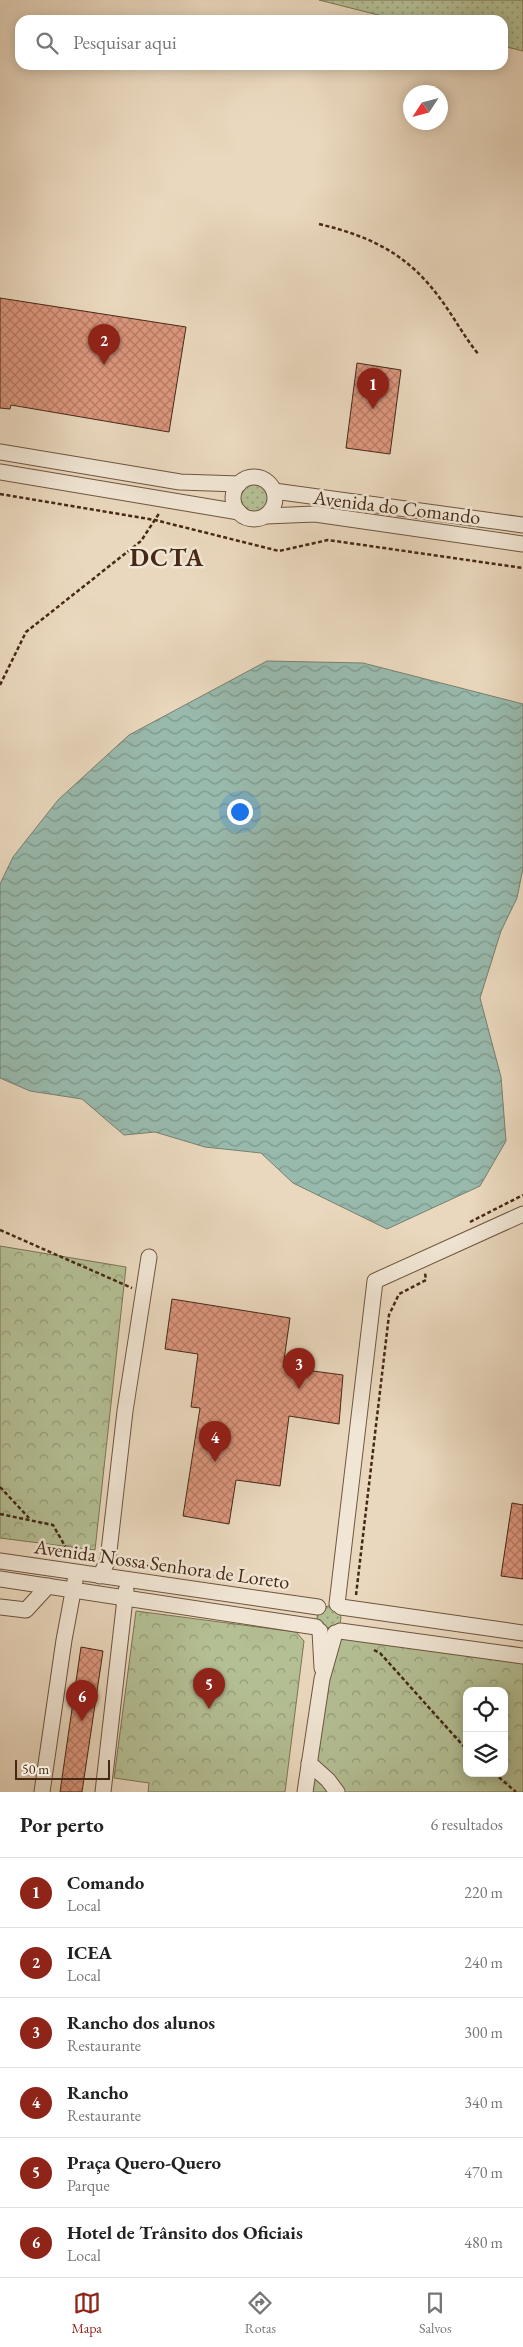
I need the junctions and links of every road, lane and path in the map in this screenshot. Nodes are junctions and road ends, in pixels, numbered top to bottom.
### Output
1 (319, 224) dead end
2 (479, 355) dead end
3 (0, 452) edge
4 (0, 472) edge
5 (239, 484) junction
6 (274, 491) junction
7 (0, 494) edge
8 (168, 499) junction
9 (239, 512) junction
10 (266, 516) junction
11 (155, 520) junction
12 (523, 524) edge
13 (523, 544) edge
14 (523, 568) edge
15 (0, 686) edge
16 (523, 1195) edge
17 (523, 1214) edge
18 (463, 1225) dead end
19 (0, 1230) edge
20 (149, 1257) dead end
21 (423, 1258) junction
22 (144, 1294) junction
23 (0, 1487) edge
24 (0, 1514) edge
25 (30, 1519) junction
26 (108, 1560) junction
27 (0, 1561) edge
28 (77, 1572) junction
29 (100, 1576) junction
30 (0, 1579) edge
31 (127, 1581) junction
32 (263, 1584) dead end
33 (48, 1586) junction
34 (74, 1590) junction
35 (125, 1598) junction
36 (339, 1602) junction
37 (0, 1606) edge
38 (318, 1607) junction
39 (318, 1629) junction
40 (338, 1632) junction
41 (523, 1633) edge
42 (372, 1649) dead end
43 (523, 1656) edge
44 (322, 1679) junction
45 (463, 1746) edge
46 (309, 1763) junction
47 (499, 1777) edge
48 (42, 1792) edge
49 (103, 1792) edge
50 (305, 1792) edge
51 (337, 1792) edge
52 (516, 1792) edge

1 - 2 path
3 - 5 lane
4 - 8 lane
5 - 6 lane
5 - 9 lane
6 - 10 lane
6 - 12 lane, Avenida do Comando
7 - 11 path
8 - 9 lane
8 - 11 path
9 - 10 lane
10 - 13 lane, Avenida do Comando
11 - 14 path
11 - 15 path
16 - 18 path
17 - 21 lane
19 - 22 path
20 - 22 lane
21 - 36 lane
21 - 36 path
22 - 26 lane
23 - 25 path
24 - 25 path
25 - 26 path
26 - 29 lane
26 - 32 path
27 - 28 lane, Avenida Nossa Senhora de Loreto
28 - 29 lane, Avenida Nossa Senhora de Loreto
28 - 34 lane
29 - 31 lane, Avenida Nossa Senhora de Loreto
30 - 33 lane, Avenida Nossa Senhora de Loreto
31 - 35 lane
31 - 38 lane, Avenida Nossa Senhora de Loreto
33 - 34 lane, Avenida Nossa Senhora de Loreto
33 - 37 lane
34 - 35 lane, Avenida Nossa Senhora de Loreto
34 - 48 lane
35 - 39 lane, Avenida Nossa Senhora de Loreto
35 - 49 lane
36 - 38 lane
36 - 40 lane
36 - 41 lane
38 - 39 lane
39 - 40 lane
39 - 44 lane
40 - 43 lane
40 - 44 lane
42 - 45 path
44 - 46 lane
46 - 50 lane
46 - 51 lane
47 - 52 path

